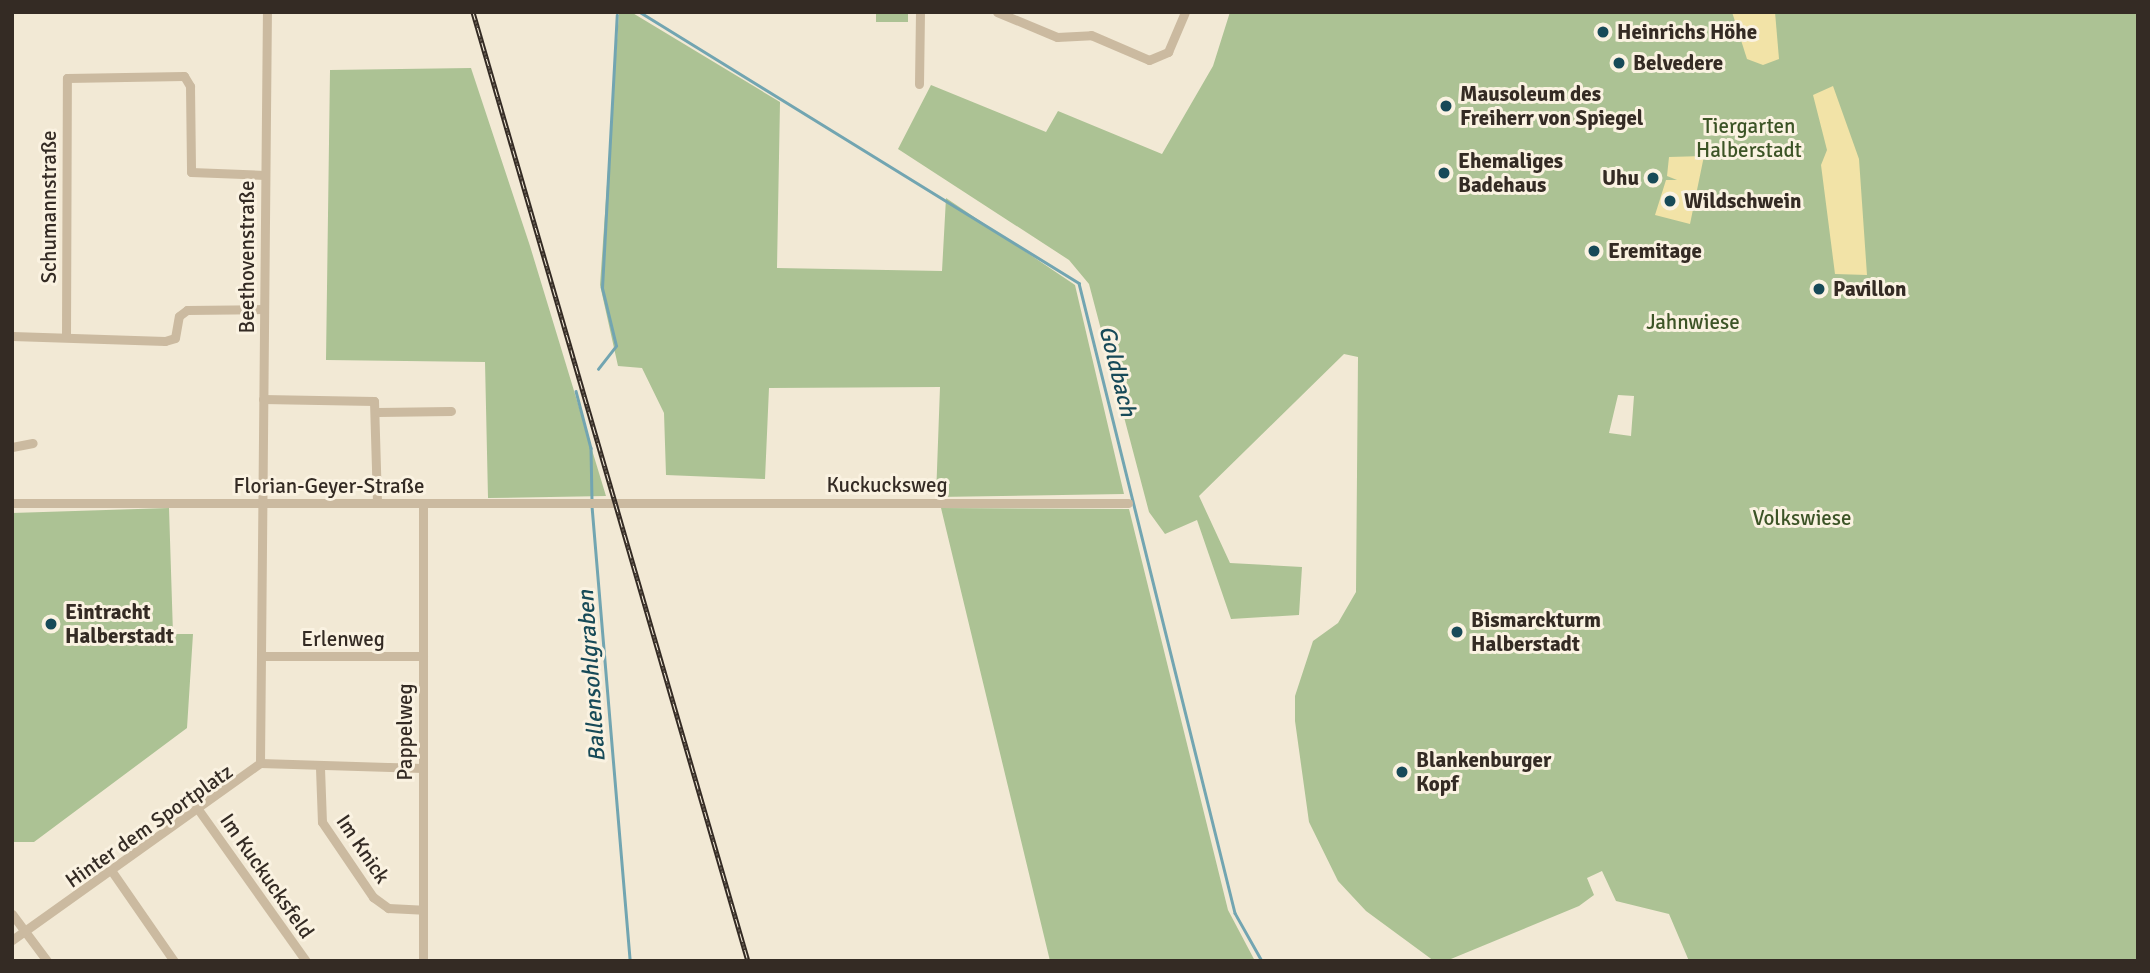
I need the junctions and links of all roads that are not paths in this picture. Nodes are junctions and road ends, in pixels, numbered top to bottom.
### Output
1 (267, 12) edge
2 (920, 12) edge
3 (997, 12) edge
4 (1185, 12) edge
5 (919, 84) dead end
6 (265, 175) junction
7 (264, 309) junction
8 (12, 336) edge
9 (66, 337) junction
10 (263, 399) junction
11 (451, 411) dead end
12 (378, 412) junction
13 (33, 443) dead end
14 (12, 447) edge
15 (12, 503) edge
16 (262, 503) junction
17 (377, 503) junction
18 (423, 503) junction
19 (646, 503) joint
20 (1128, 503) dead end
21 (262, 656) junction
22 (423, 656) junction
23 (260, 763) junction
24 (320, 768) junction
25 (423, 768) junction
26 (200, 812) junction
27 (113, 873) junction
28 (423, 910) junction
29 (12, 914) edge
30 (26, 932) junction
31 (12, 940) edge
32 (47, 961) edge
33 (174, 961) edge
34 (306, 961) edge
35 (422, 961) edge

1 - 6 street, Beethovenstraße
2 - 5 street
3 - 4 street
6 - 7 street, Beethovenstraße
6 - 9 street, Schumannstraße
7 - 9 street
7 - 10 street, Beethovenstraße
8 - 9 street
10 - 12 street
10 - 16 street, Beethovenstraße
11 - 12 street
12 - 17 street
13 - 14 street
15 - 16 street, Florian-Geyer-Straße
16 - 17 street, Florian-Geyer-Straße
16 - 21 street, Hinter dem Sportplatz
17 - 18 street, Florian-Geyer-Straße
18 - 19 street, Florian-Geyer-Straße
18 - 22 street, Pappelweg
19 - 20 street, Kuckucksweg
21 - 22 street, Erlenweg
21 - 23 street, Hinter dem Sportplatz
22 - 25 street, Pappelweg
23 - 24 street
23 - 26 street, Hinter dem Sportplatz
24 - 25 street
24 - 28 street, Im Knick
25 - 28 street, Pappelweg
26 - 27 street, Hinter dem Sportplatz
26 - 34 street, Im Kuckucksfeld
27 - 30 street, Hinter dem Sportplatz
27 - 33 street
28 - 35 street, Pappelweg
29 - 30 street
30 - 31 street, Hinter dem Sportplatz
30 - 32 street

